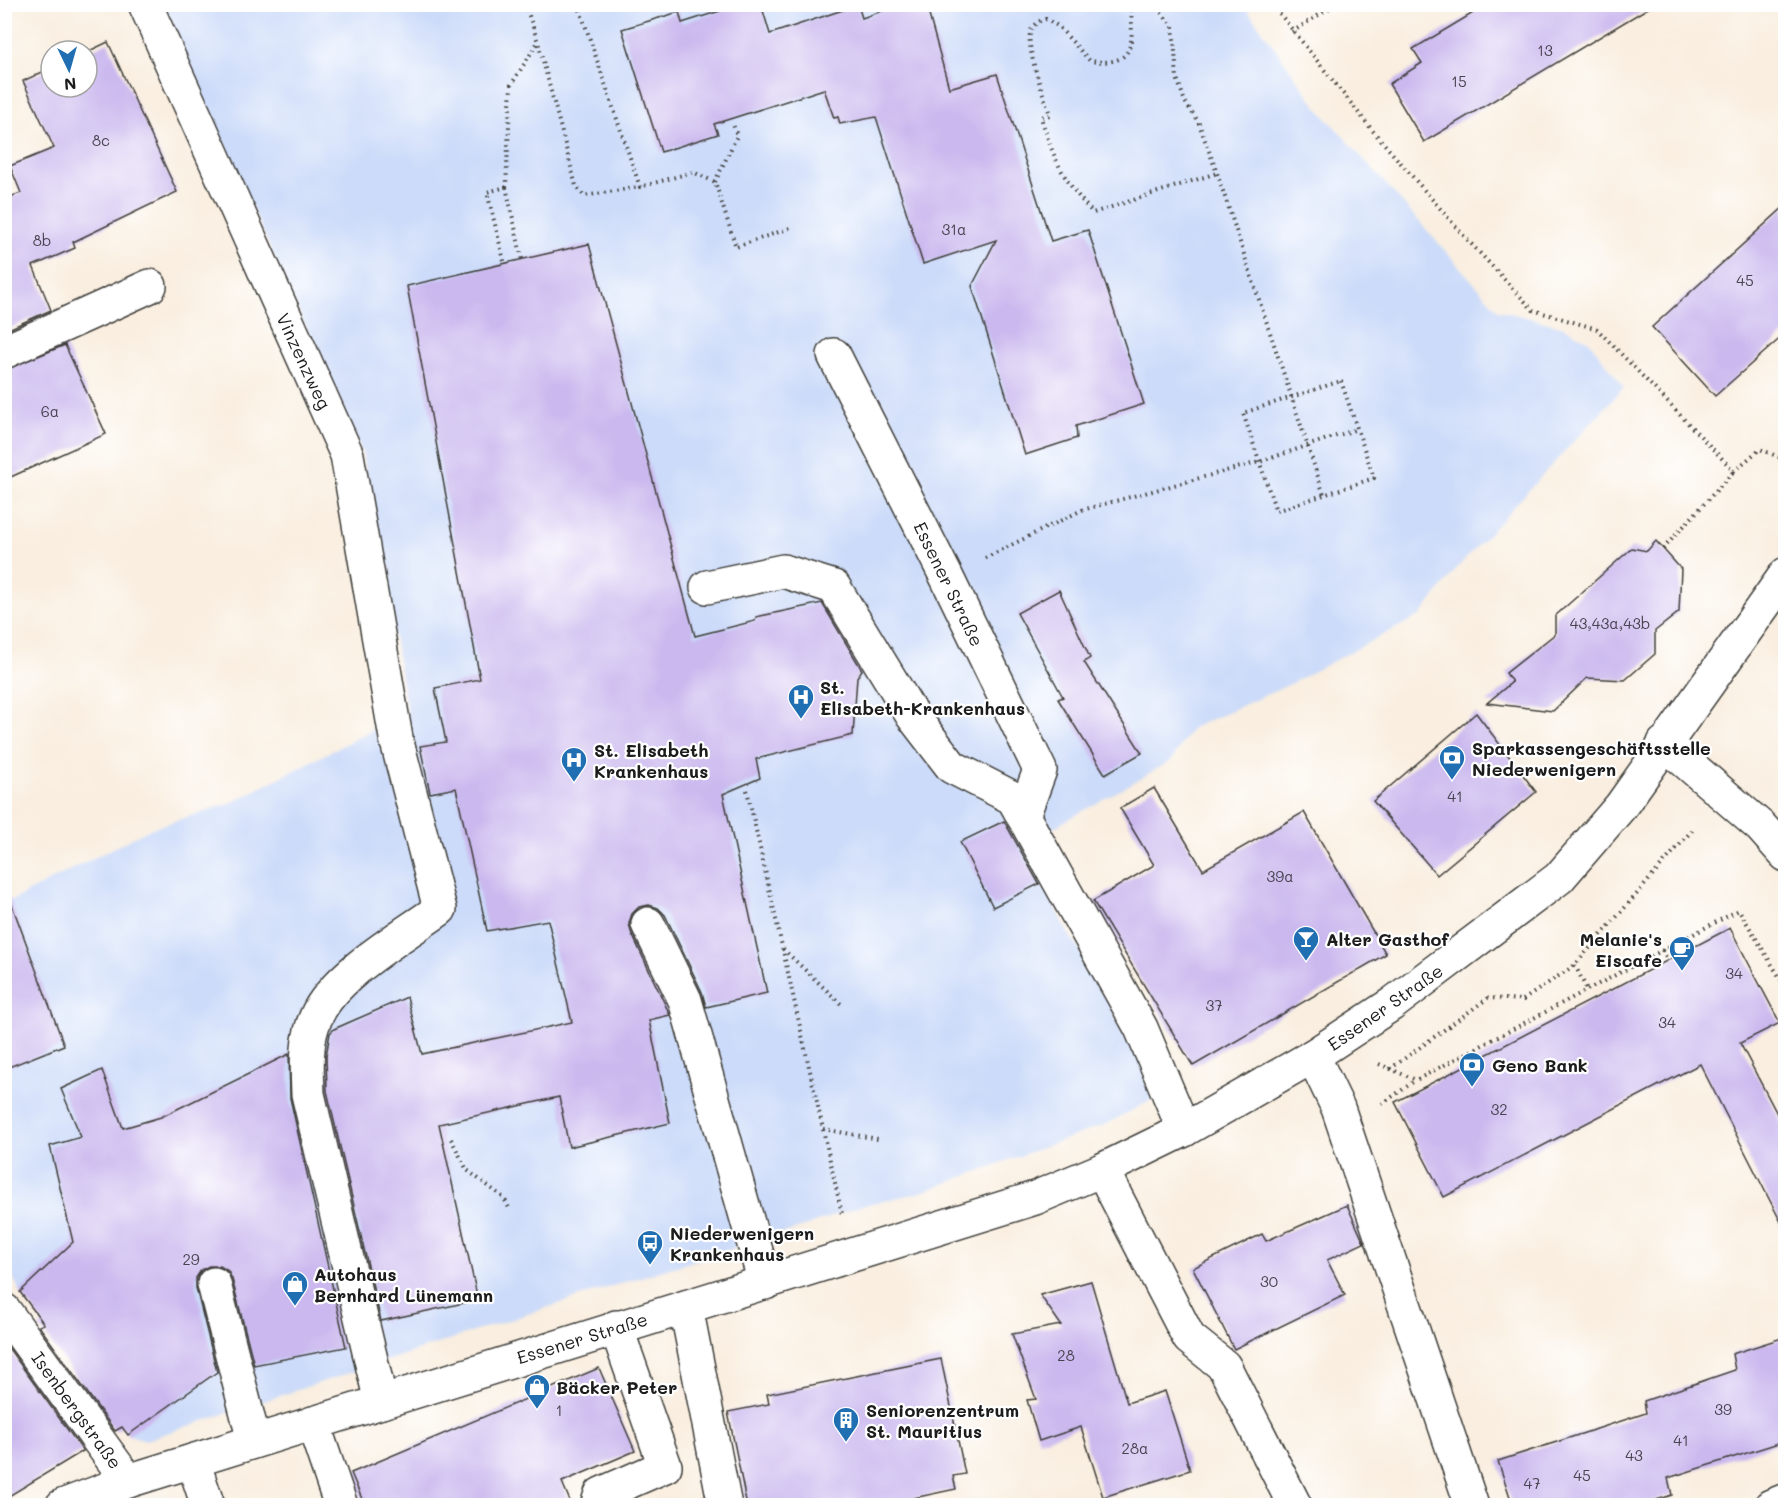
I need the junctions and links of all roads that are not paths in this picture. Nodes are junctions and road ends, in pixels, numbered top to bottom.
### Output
1 (145, 4) edge
2 (150, 286) dead end
3 (4, 352) edge
4 (834, 355) dead end
5 (1785, 574) edge
6 (707, 587) dead end
7 (1664, 743) junction
8 (1023, 816) junction
9 (1785, 855) edge
10 (648, 924) dead end
11 (1322, 1050) junction
12 (1184, 1130) junction
13 (1102, 1170) junction
14 (765, 1282) junction
15 (214, 1284) dead end
16 (686, 1307) junction
17 (4, 1310) edge
18 (616, 1327) junction
19 (381, 1402) junction
20 (313, 1423) junction
21 (254, 1442) junction
22 (193, 1461) junction
23 (128, 1480) junction
24 (1785, 1500) edge
25 (62, 1506) edge
26 (207, 1506) edge
27 (341, 1506) edge
28 (597, 1506) edge
29 (725, 1506) edge
30 (1295, 1506) edge
31 (1472, 1506) edge
32 (1771, 1506) edge

1 - 19 street, Vinzenzweg
2 - 3 street
4 - 8 street, Essener Straße
5 - 7 street, Essener Straße
6 - 8 street
7 - 9 street
7 - 11 street, Essener Straße
8 - 12 street
10 - 14 street
11 - 12 street, Essener Straße
11 - 31 street
12 - 13 street, Essener Straße
13 - 14 street, Essener Straße
13 - 30 street
14 - 16 street, Essener Straße
15 - 21 street
16 - 18 street, Essener Straße
16 - 29 street
17 - 23 street, Isenbergstraße
18 - 19 street, Essener Straße
18 - 28 street
19 - 20 street, Essener Straße
20 - 21 street, Essener Straße
20 - 27 street
21 - 22 street, Essener Straße
22 - 23 street, Essener Straße
22 - 26 street
23 - 25 street, Essener Straße
24 - 32 street

